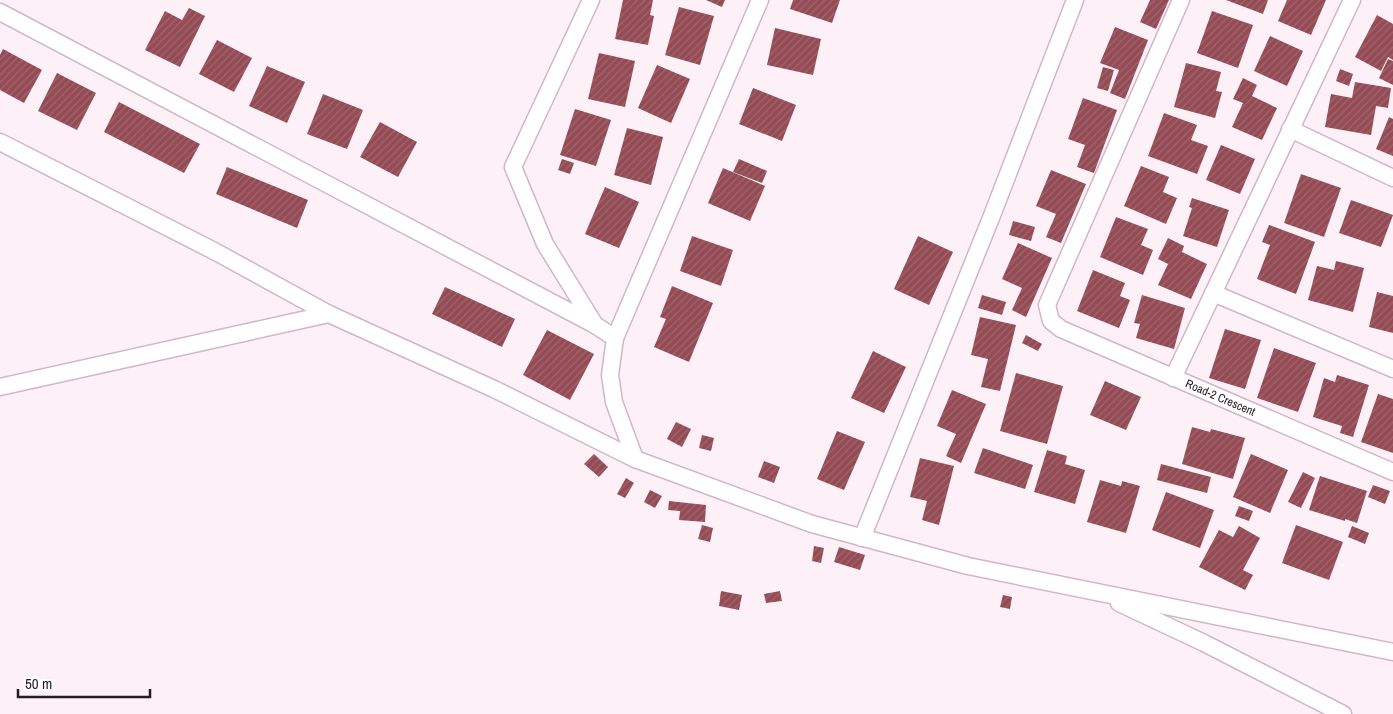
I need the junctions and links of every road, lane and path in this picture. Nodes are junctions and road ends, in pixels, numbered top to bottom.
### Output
1 (591, 0) edge
2 (760, 0) edge
3 (1075, 0) edge
4 (1182, 0) edge
5 (1352, 0) edge
6 (0, 12) edge
7 (1290, 129) junction
8 (0, 142) edge
9 (1393, 178) edge
10 (1213, 293) junction
11 (329, 314) junction
12 (595, 325) junction
13 (615, 338) junction
14 (1393, 369) edge
15 (1173, 378) junction
16 (0, 387) edge
17 (635, 459) junction
18 (1393, 472) edge
19 (862, 538) junction
20 (1095, 592) junction
21 (1393, 652) edge
22 (1343, 714) edge

1 - 12 street
2 - 13 street
3 - 19 street
4 - 15 street, Road-2 Crescent
5 - 7 street
6 - 12 street
7 - 9 street
7 - 10 street
8 - 11 street
10 - 14 street
10 - 15 street
11 - 16 street
11 - 17 street
12 - 13 street
13 - 17 street
15 - 18 street, Road-2 Crescent
17 - 19 street
19 - 20 street
20 - 21 street
20 - 22 street

